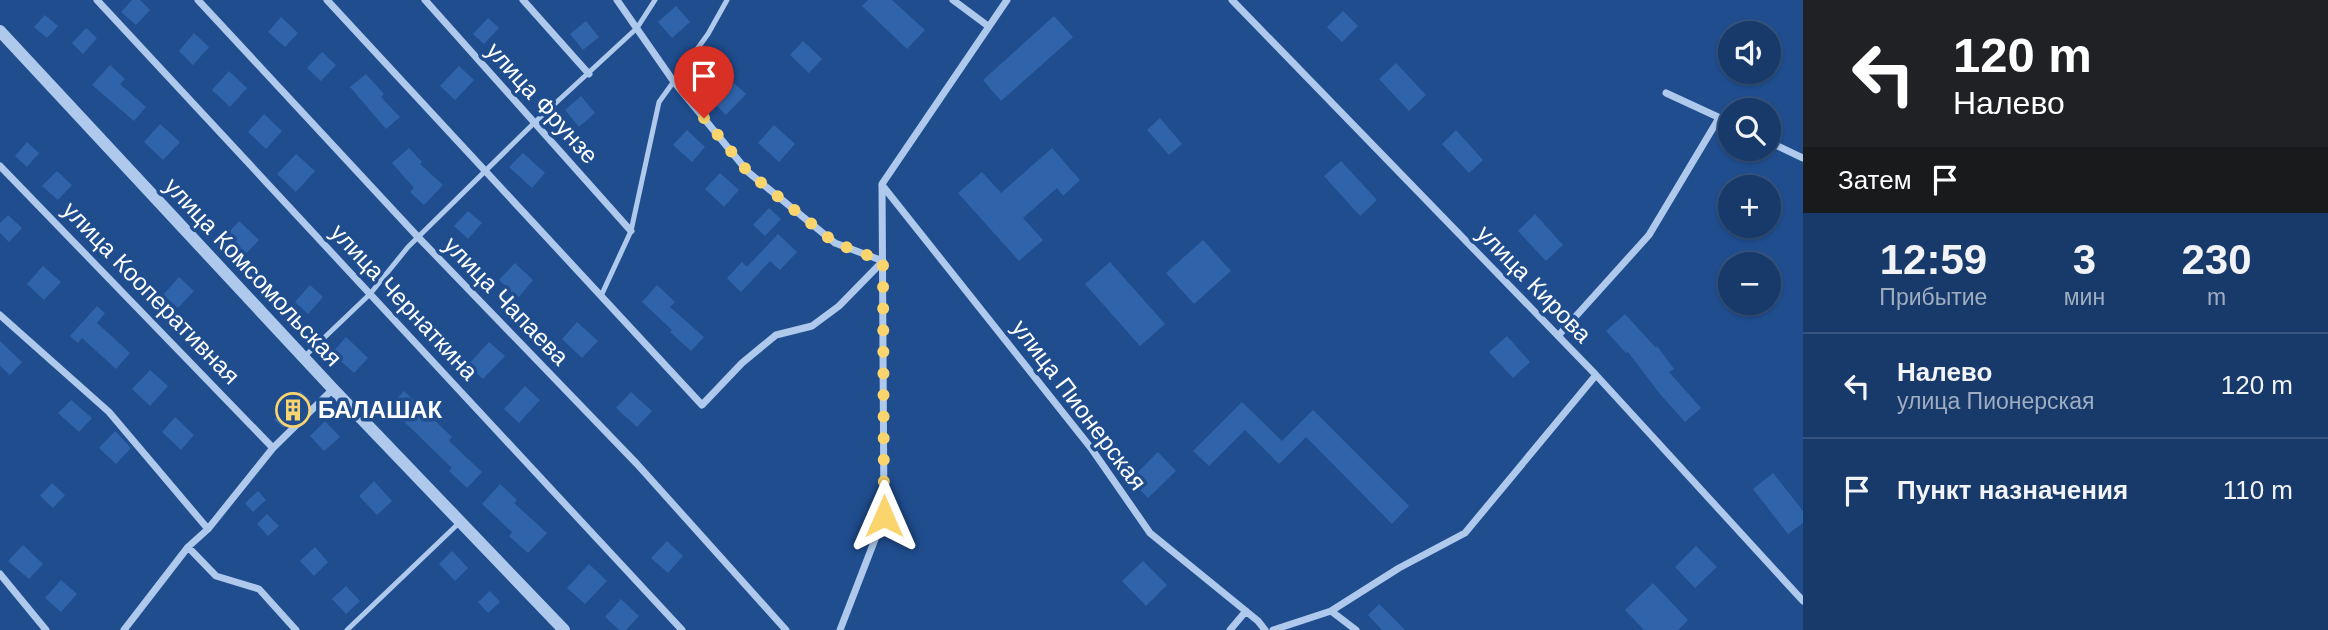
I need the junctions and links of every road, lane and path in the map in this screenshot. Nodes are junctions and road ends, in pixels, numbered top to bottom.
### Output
1 (97, 0) edge
2 (198, 0) edge
3 (327, 0) edge
4 (425, 0) edge
5 (523, 0) edge
6 (617, 0) edge
7 (655, 0) edge
8 (727, 0) edge
9 (953, 0) edge
10 (1007, 0) edge
11 (1232, 0) edge
12 (988, 26) junction
13 (637, 28) junction
14 (0, 31) edge
15 (589, 74) junction
16 (674, 82) junction
17 (1666, 93) dead end
18 (1718, 118) edge
19 (1718, 120) edge
20 (534, 122) junction
21 (1781, 148) edge
22 (1803, 158) edge
23 (0, 166) edge
24 (486, 172) junction
25 (882, 184) junction
26 (631, 231) junction
27 (418, 237) junction
28 (883, 261) junction
29 (370, 294) junction
30 (601, 296) junction
31 (0, 315) edge
32 (1558, 336) junction
33 (304, 357) junction
34 (1596, 375) junction
35 (333, 389) junction
36 (273, 448) junction
37 (460, 522) junction
38 (208, 529) junction
39 (188, 547) junction
40 (0, 574) edge
41 (1803, 601) edge
42 (1246, 611) junction
43 (1331, 611) junction
44 (46, 630) edge
45 (124, 630) edge
46 (296, 630) edge
47 (347, 630) edge
48 (564, 630) edge
49 (682, 630) edge
50 (786, 630) edge
51 (840, 630) edge
52 (1230, 630) edge
53 (1265, 630) edge
54 (1273, 630) edge
55 (1356, 630) edge

1 - 29 street, улица Чернаткина
2 - 27 street, улица Чапаева
3 - 24 street
4 - 20 street, улица Фрунзе
5 - 15 street
6 - 13 street
7 - 13 lane
8 - 16 lane
9 - 12 street
10 - 12 street
11 - 32 street, улица Кирова
12 - 25 street
13 - 15 lane
13 - 16 street
14 - 33 street, улица Комсомольская
15 - 20 lane
16 - 26 lane
16 - 28 street
17 - 18 street
19 - 32 street
20 - 24 lane
20 - 26 street, улица Фрунзе
21 - 22 street
23 - 36 street, улица Кооперативная
24 - 27 lane
24 - 30 street
25 - 28 street
25 - 42 street, улица Пионерская
26 - 30 lane
27 - 29 lane
27 - 50 street, улица Чапаева
28 - 30 street
28 - 51 street
29 - 33 lane
29 - 49 street, улица Чернаткина
31 - 38 street
32 - 34 street, улица Кирова
33 - 35 street, улица Комсомольская
34 - 41 street, улица Кирова
34 - 43 street
35 - 36 street
35 - 37 street, улица Комсомольская
36 - 38 street
37 - 47 lane
37 - 48 street, улица Комсомольская
38 - 39 street
39 - 45 street
39 - 46 street
40 - 44 street
42 - 52 street
42 - 53 street, улица Пионерская
43 - 54 street
43 - 55 street

